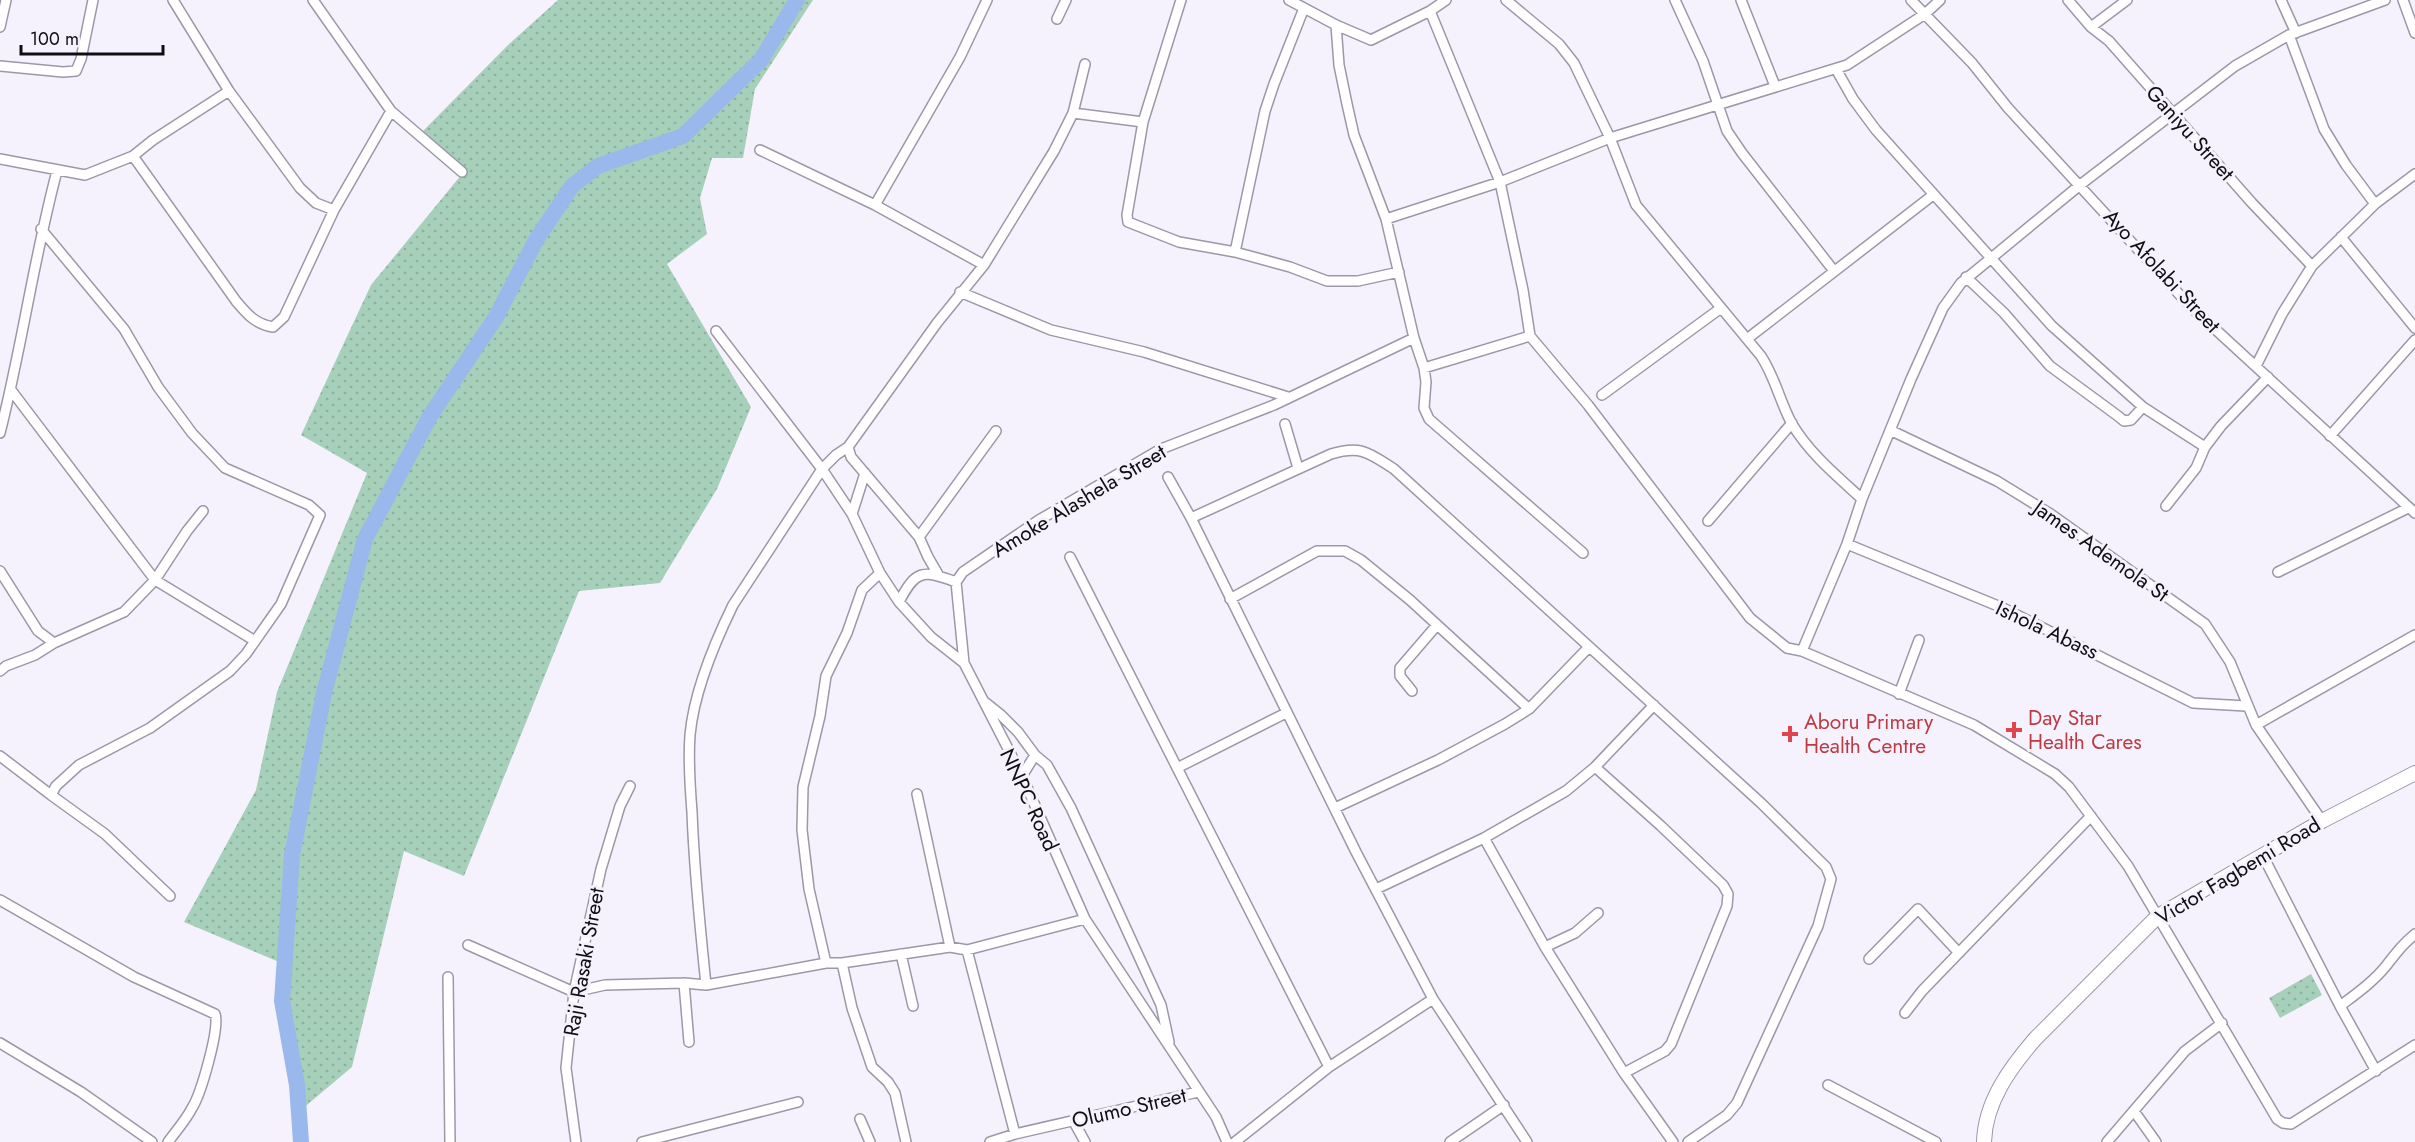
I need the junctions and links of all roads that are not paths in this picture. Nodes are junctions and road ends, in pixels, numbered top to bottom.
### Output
1 (6, 0) edge
2 (93, 0) edge
3 (173, 0) edge
4 (313, 0) edge
5 (987, 0) edge
6 (1066, 0) edge
7 (1180, 0) edge
8 (1288, 0) edge
9 (1446, 0) edge
10 (1506, 0) edge
11 (1675, 0) edge
12 (1740, 0) edge
13 (1911, 0) edge
14 (1940, 0) edge
15 (2068, 0) edge
16 (2127, 0) edge
17 (2281, 0) edge
18 (2385, 0) edge
19 (2403, 0) edge
20 (1302, 5) edge
21 (1430, 11) junction
22 (1925, 14) junction
23 (1057, 19) dead end
24 (1336, 25) junction
25 (0, 27) edge
26 (2091, 27) junction
27 (2414, 29) edge
28 (2293, 34) junction
29 (1084, 64) dead end
30 (0, 66) edge
31 (1836, 69) junction
32 (1775, 86) junction
33 (229, 91) junction
34 (1720, 104) junction
35 (391, 111) junction
36 (1074, 112) junction
37 (2173, 114) junction
38 (1143, 122) junction
39 (1610, 138) junction
40 (760, 150) dead end
41 (134, 156) junction
42 (0, 159) edge
43 (57, 171) junction
44 (462, 172) dead end
45 (2415, 174) edge
46 (1500, 182) junction
47 (2080, 185) junction
48 (1933, 195) junction
49 (2375, 204) junction
50 (875, 205) junction
51 (334, 210) junction
52 (1386, 219) junction
53 (41, 229) junction
54 (2341, 237) junction
55 (1235, 252) junction
56 (1991, 257) junction
57 (984, 265) junction
58 (2312, 266) junction
59 (1834, 271) junction
60 (1399, 272) junction
61 (1966, 277) junction
62 (960, 292) junction
63 (1721, 308) junction
64 (2415, 328) edge
65 (716, 331) dead end
66 (1530, 336) junction
67 (1414, 338) junction
68 (1747, 339) junction
69 (2415, 340) edge
70 (2256, 366) junction
71 (1424, 368) junction
72 (2268, 377) junction
73 (11, 390) junction
74 (1602, 395) dead end
75 (1288, 398) junction
76 (2143, 407) junction
77 (1792, 423) junction
78 (1285, 424) dead end
79 (996, 431) dead end
80 (1892, 431) junction
81 (0, 433) edge
82 (2330, 436) junction
83 (848, 447) junction
84 (2205, 447) junction
85 (1298, 468) junction
86 (822, 469) junction
87 (865, 473) junction
88 (1168, 477) dead end
89 (1862, 499) junction
90 (2166, 506) dead end
91 (2411, 510) edge
92 (203, 511) dead end
93 (852, 514) junction
94 (1191, 518) junction
95 (1708, 521) dead end
96 (920, 537) junction
97 (1847, 544) junction
98 (1583, 553) dead end
99 (1070, 557) dead end
100 (0, 571) edge
101 (2278, 572) dead end
102 (880, 573) junction
103 (939, 576) junction
104 (155, 580) junction
105 (956, 582) junction
106 (1230, 599) junction
107 (899, 602) junction
108 (1437, 625) junction
109 (2415, 636) edge
110 (1919, 640) dead end
111 (255, 641) junction
112 (54, 643) junction
113 (1590, 647) junction
114 (1802, 651) junction
115 (963, 663) junction
116 (0, 671) edge
117 (1412, 691) dead end
118 (1899, 694) junction
119 (984, 702) junction
120 (1654, 705) junction
121 (2246, 706) junction
122 (1529, 708) junction
123 (1286, 713) junction
124 (2256, 725) junction
125 (1035, 755) junction
126 (0, 756) edge
127 (1177, 768) junction
128 (1595, 768) junction
129 (2415, 772) edge
130 (1022, 776) junction
131 (630, 786) dead end
132 (917, 794) dead end
133 (51, 795) junction
134 (1335, 808) junction
135 (2091, 816) junction
136 (2322, 821) junction
137 (1484, 838) junction
138 (2262, 854) junction
139 (1376, 889) junction
140 (170, 896) dead end
141 (0, 900) edge
142 (1598, 913) dead end
143 (2158, 916) junction
144 (1085, 919) junction
145 (2415, 934) edge
146 (468, 945) dead end
147 (950, 947) junction
148 (1545, 947) junction
149 (967, 950) junction
150 (1959, 953) junction
151 (902, 954) junction
152 (1869, 959) dead end
153 (826, 963) junction
154 (842, 963) junction
155 (448, 977) dead end
156 (684, 983) junction
157 (706, 985) junction
158 (574, 992) junction
159 (1433, 999) junction
160 (914, 1006) dead end
161 (2340, 1006) junction
162 (1905, 1012) dead end
163 (2222, 1023) junction
164 (689, 1042) dead end
165 (0, 1043) edge
166 (2415, 1045) edge
167 (1171, 1049) junction
168 (1329, 1067) junction
169 (2376, 1071) junction
170 (1624, 1072) junction
171 (1828, 1085) dead end
172 (1198, 1092) junction
173 (798, 1102) dead end
174 (1504, 1105) junction
175 (2134, 1111) junction
176 (861, 1119) dead end
177 (1074, 1122) junction
178 (1015, 1134) junction
179 (152, 1142) edge
180 (168, 1142) edge
181 (450, 1142) edge
182 (576, 1142) edge
183 (642, 1142) edge
184 (870, 1142) edge
185 (906, 1142) edge
186 (990, 1142) edge
187 (1085, 1142) edge
188 (1227, 1142) edge
189 (1235, 1142) edge
190 (1450, 1142) edge
191 (1527, 1142) edge
192 (1673, 1142) edge
193 (1688, 1142) edge
194 (1936, 1142) edge
195 (1984, 1142) edge
196 (2107, 1142) edge
197 (2156, 1142) edge

1 - 25 street
2 - 30 street
3 - 33 street
4 - 35 street
5 - 50 street
6 - 23 street
7 - 38 street
8 - 20 street
9 - 21 street
10 - 39 street
11 - 34 street
12 - 32 street
13 - 22 street, Ayo Afolabi Street
14 - 22 street
15 - 26 street, Ganiyu Street
16 - 26 street
17 - 28 street
18 - 28 street
19 - 27 street
20 - 24 street
20 - 55 street
21 - 24 street
21 - 46 street
22 - 31 street
22 - 47 street, Ayo Afolabi Street
24 - 52 street
26 - 37 street, Ganiyu Street
28 - 37 street
28 - 49 street
29 - 36 street
31 - 32 street
31 - 48 street
32 - 34 street
33 - 41 street
33 - 51 street
34 - 39 street
34 - 59 street
35 - 44 street
35 - 51 street
36 - 38 street
36 - 57 street
37 - 47 street
37 - 58 street, Ganiyu Street
38 - 55 street
39 - 46 street
39 - 63 street
40 - 50 street
41 - 43 street
41 - 51 street
42 - 43 street
43 - 53 street
45 - 49 street
46 - 52 street
46 - 66 street
47 - 56 street
47 - 70 street, Ayo Afolabi Street
48 - 56 street
48 - 59 street
49 - 54 street
50 - 57 street
52 - 60 street
53 - 73 street
53 - 111 street
54 - 58 street
54 - 64 street
55 - 60 street
56 - 61 street
56 - 76 street
57 - 62 street
58 - 70 street
59 - 68 street
60 - 67 street
61 - 76 street
61 - 80 street
62 - 75 street
62 - 83 street
63 - 68 street
63 - 74 street
65 - 86 street, NNPC Road
66 - 71 street
66 - 114 street
67 - 71 street
67 - 75 street, Amoke Alashela Street
68 - 77 street
69 - 82 street
70 - 72 street, Ayo Afolabi Street
71 - 98 street
72 - 82 street, Ayo Afolabi Street
72 - 84 street
73 - 81 street
73 - 104 street
75 - 105 street, Amoke Alashela Street
76 - 84 street
77 - 89 street
77 - 95 street
78 - 85 street
79 - 96 street
80 - 89 street
80 - 121 street, James Ademola St
82 - 91 street, Ayo Afolabi Street
83 - 86 street
83 - 87 street
84 - 90 street
85 - 94 street
85 - 113 street
86 - 93 street, NNPC Road
86 - 157 street
87 - 93 street
87 - 96 street
88 - 94 street
89 - 97 street
91 - 101 street
92 - 104 street
93 - 102 street, NNPC Road
94 - 106 street
96 - 103 street
97 - 114 street
97 - 121 street, Ishola Abass
99 - 127 street
100 - 112 street
102 - 107 street, NNPC Road
102 - 153 street
103 - 105 street
103 - 107 street
104 - 111 street
104 - 112 street
105 - 115 street
106 - 108 street
106 - 123 street
107 - 115 street, NNPC Road
108 - 117 street
108 - 122 street
109 - 124 street
110 - 118 street
111 - 133 street
112 - 116 street
113 - 120 street
113 - 122 street
114 - 118 street
115 - 119 street, NNPC Road
118 - 135 street
119 - 125 street
119 - 130 street, NNPC Road
120 - 128 street
120 - 193 street
121 - 124 street, James Ademola St
122 - 134 street
123 - 127 street
123 - 134 street
124 - 136 street, James Ademola St
125 - 130 street
125 - 167 street
126 - 133 street
127 - 168 street
128 - 137 street
128 - 170 street
129 - 136 street, Victor Fagbemi Road
130 - 144 street, NNPC Road
131 - 158 street, Raji Rasaki Street
132 - 147 street
133 - 140 street
134 - 139 street
135 - 143 street
135 - 150 street
136 - 138 street, Victor Fagbemi Road
137 - 139 street
137 - 148 street
138 - 143 street, Victor Fagbemi Road
138 - 161 street
139 - 159 street
141 - 180 street
142 - 148 street
143 - 163 street
143 - 195 street, Victor Fagbemi Road
144 - 149 street
144 - 167 street, NNPC Road
145 - 161 street
146 - 158 street
147 - 149 street
147 - 151 street
148 - 170 street
149 - 178 street
150 - 152 street
150 - 162 street
151 - 154 street
151 - 160 street
153 - 154 street
153 - 157 street
154 - 185 street
155 - 181 street
156 - 157 street
156 - 158 street
156 - 164 street
158 - 182 street, Raji Rasaki Street
159 - 168 street
159 - 174 street
161 - 169 street
163 - 169 street
163 - 175 street
165 - 179 street
166 - 169 street
167 - 172 street, NNPC Road
168 - 189 street
170 - 192 street
171 - 194 street
172 - 177 street, Olumo Street
172 - 188 street, NNPC Road
173 - 183 street
174 - 190 street
174 - 191 street
175 - 196 street
175 - 197 street
176 - 184 street
177 - 178 street, Olumo Street
177 - 187 street
178 - 186 street, Olumo Street

